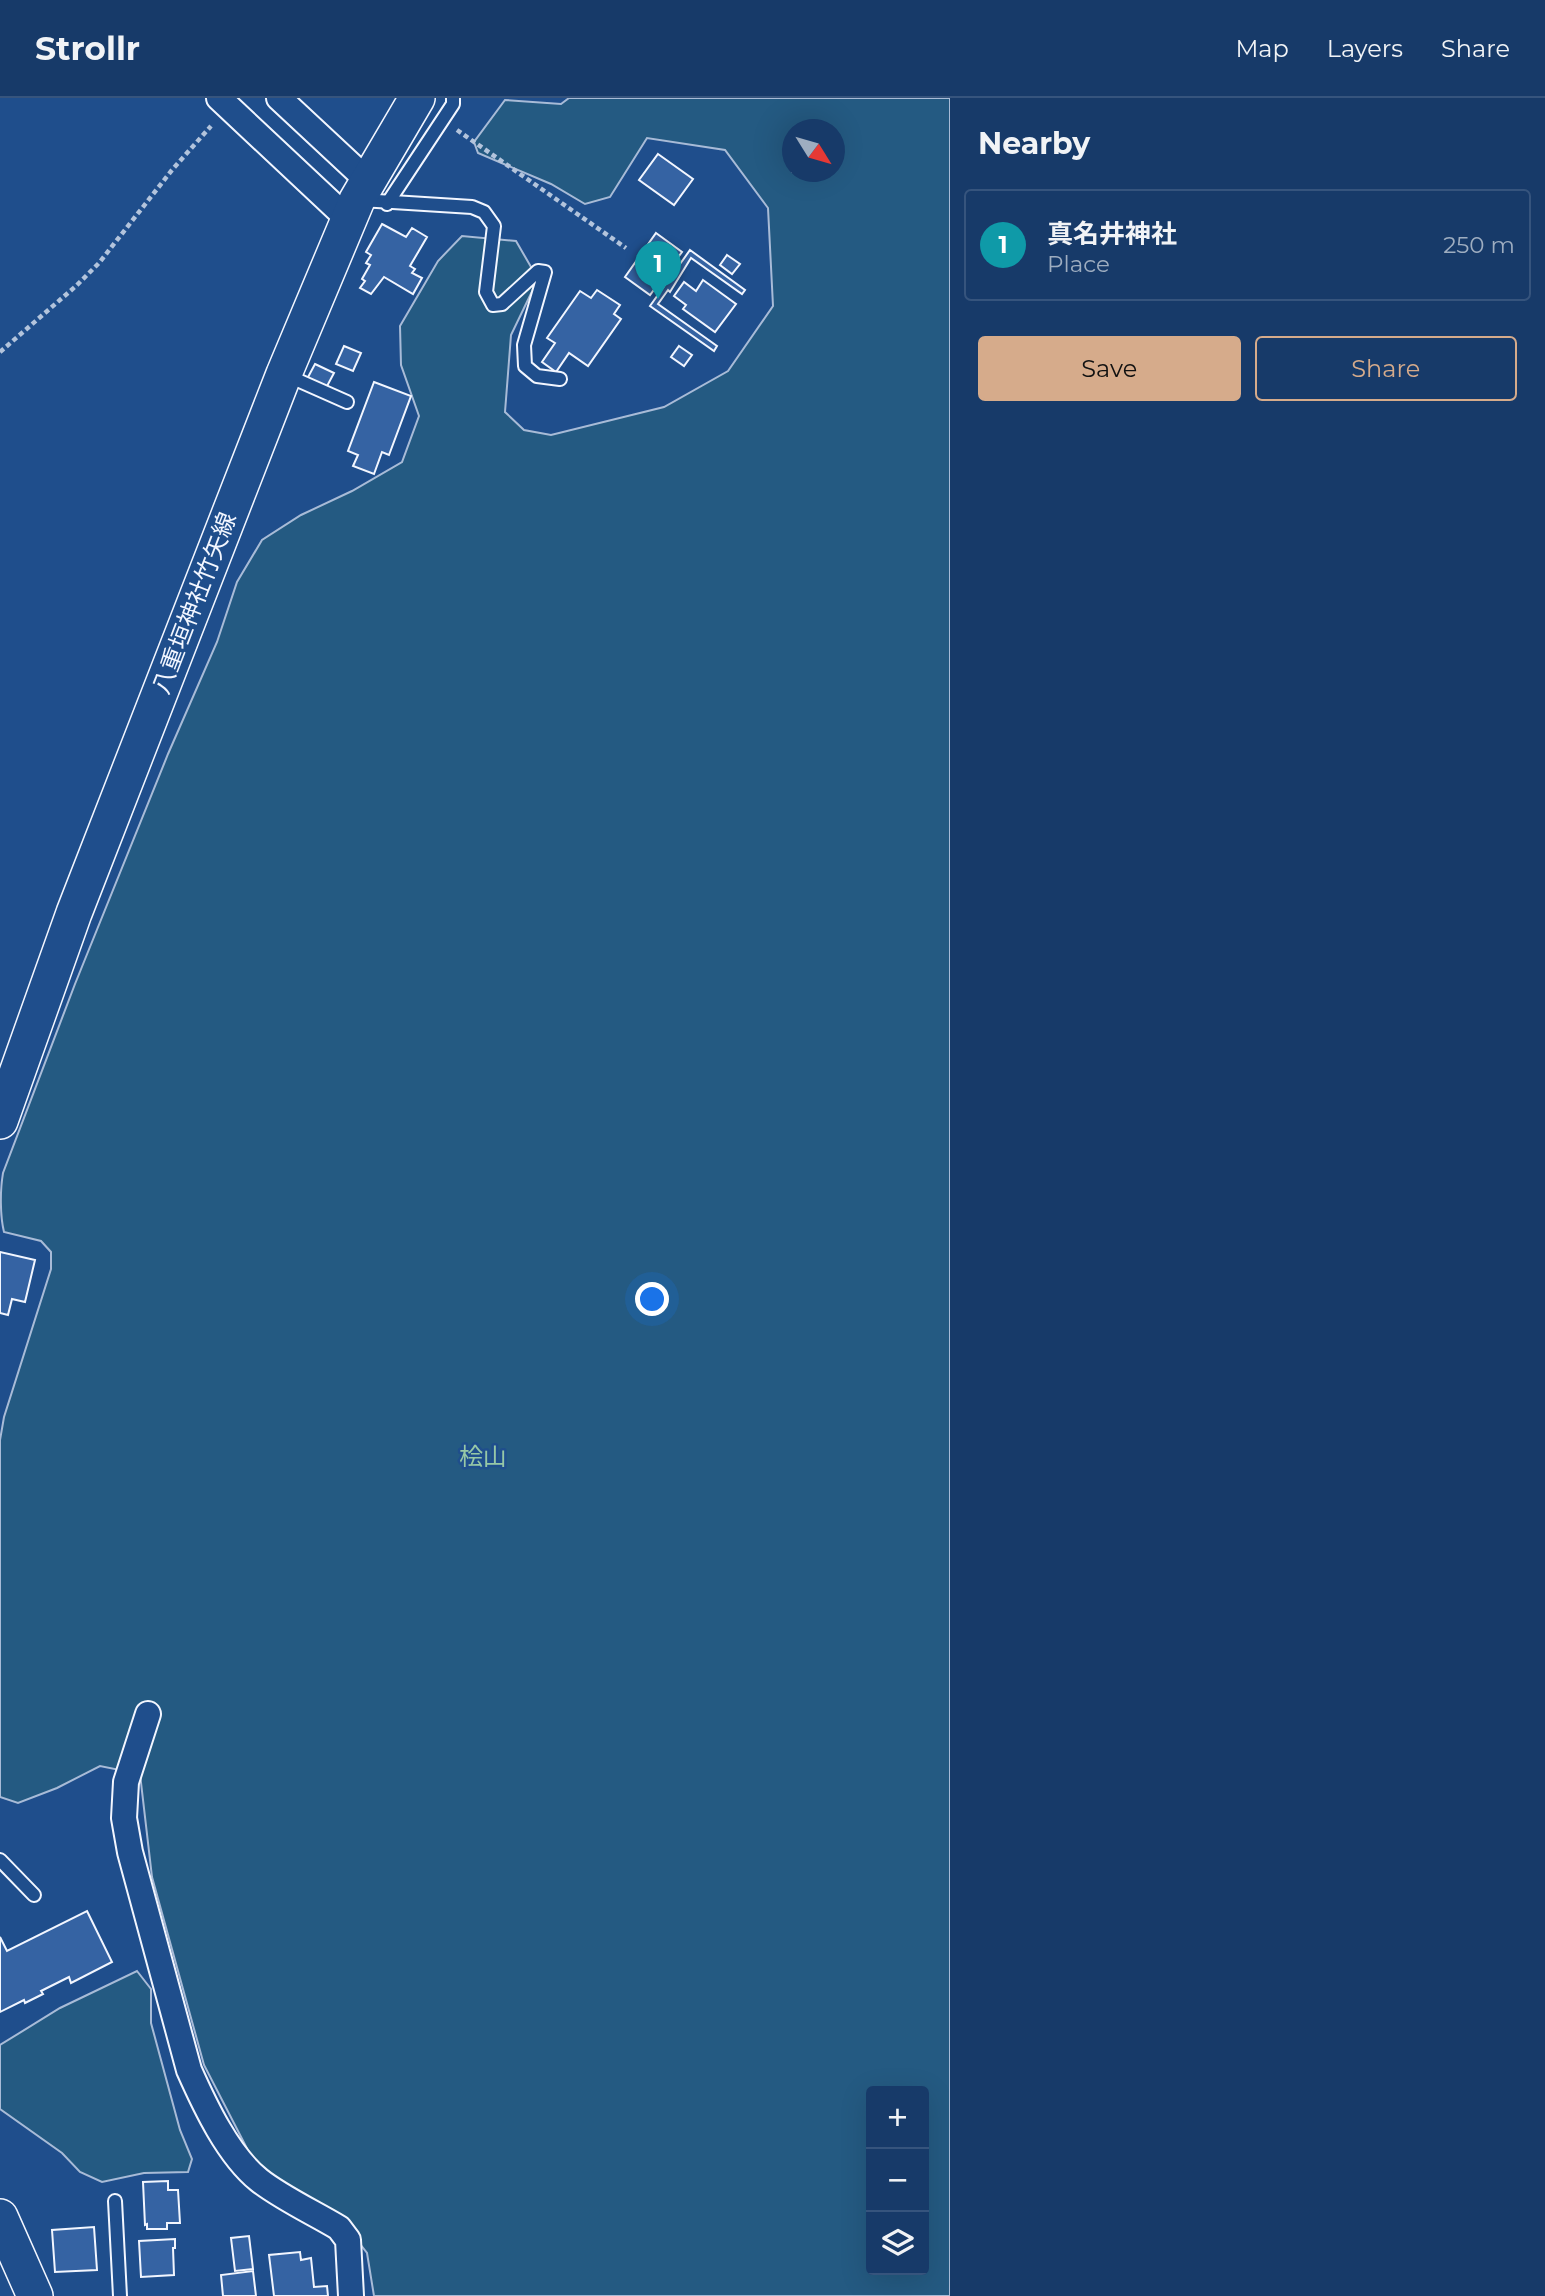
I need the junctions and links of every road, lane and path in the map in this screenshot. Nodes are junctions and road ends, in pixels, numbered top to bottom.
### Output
1 (279, 98) edge
2 (453, 98) edge
3 (223, 102) edge
4 (430, 109) edge
5 (365, 200) junction
6 (626, 247) dead end
7 (0, 352) edge
8 (284, 374) junction
9 (560, 379) dead end
10 (347, 402) dead end
11 (0, 1121) edge
12 (148, 1714) dead end
13 (0, 1860) edge
14 (34, 1895) dead end
15 (115, 2202) dead end
16 (0, 2217) edge
17 (36, 2296) edge
18 (120, 2296) edge
19 (351, 2296) edge

1 - 5 street
2 - 4 lane
3 - 5 street
3 - 7 path
4 - 5 main road, 八重垣神社竹矢線
4 - 6 path
5 - 8 main road, 八重垣神社竹矢線
5 - 9 lane
8 - 10 lane
8 - 11 main road, 八重垣神社竹矢線
12 - 19 street
13 - 14 lane
15 - 18 lane
16 - 17 main road

